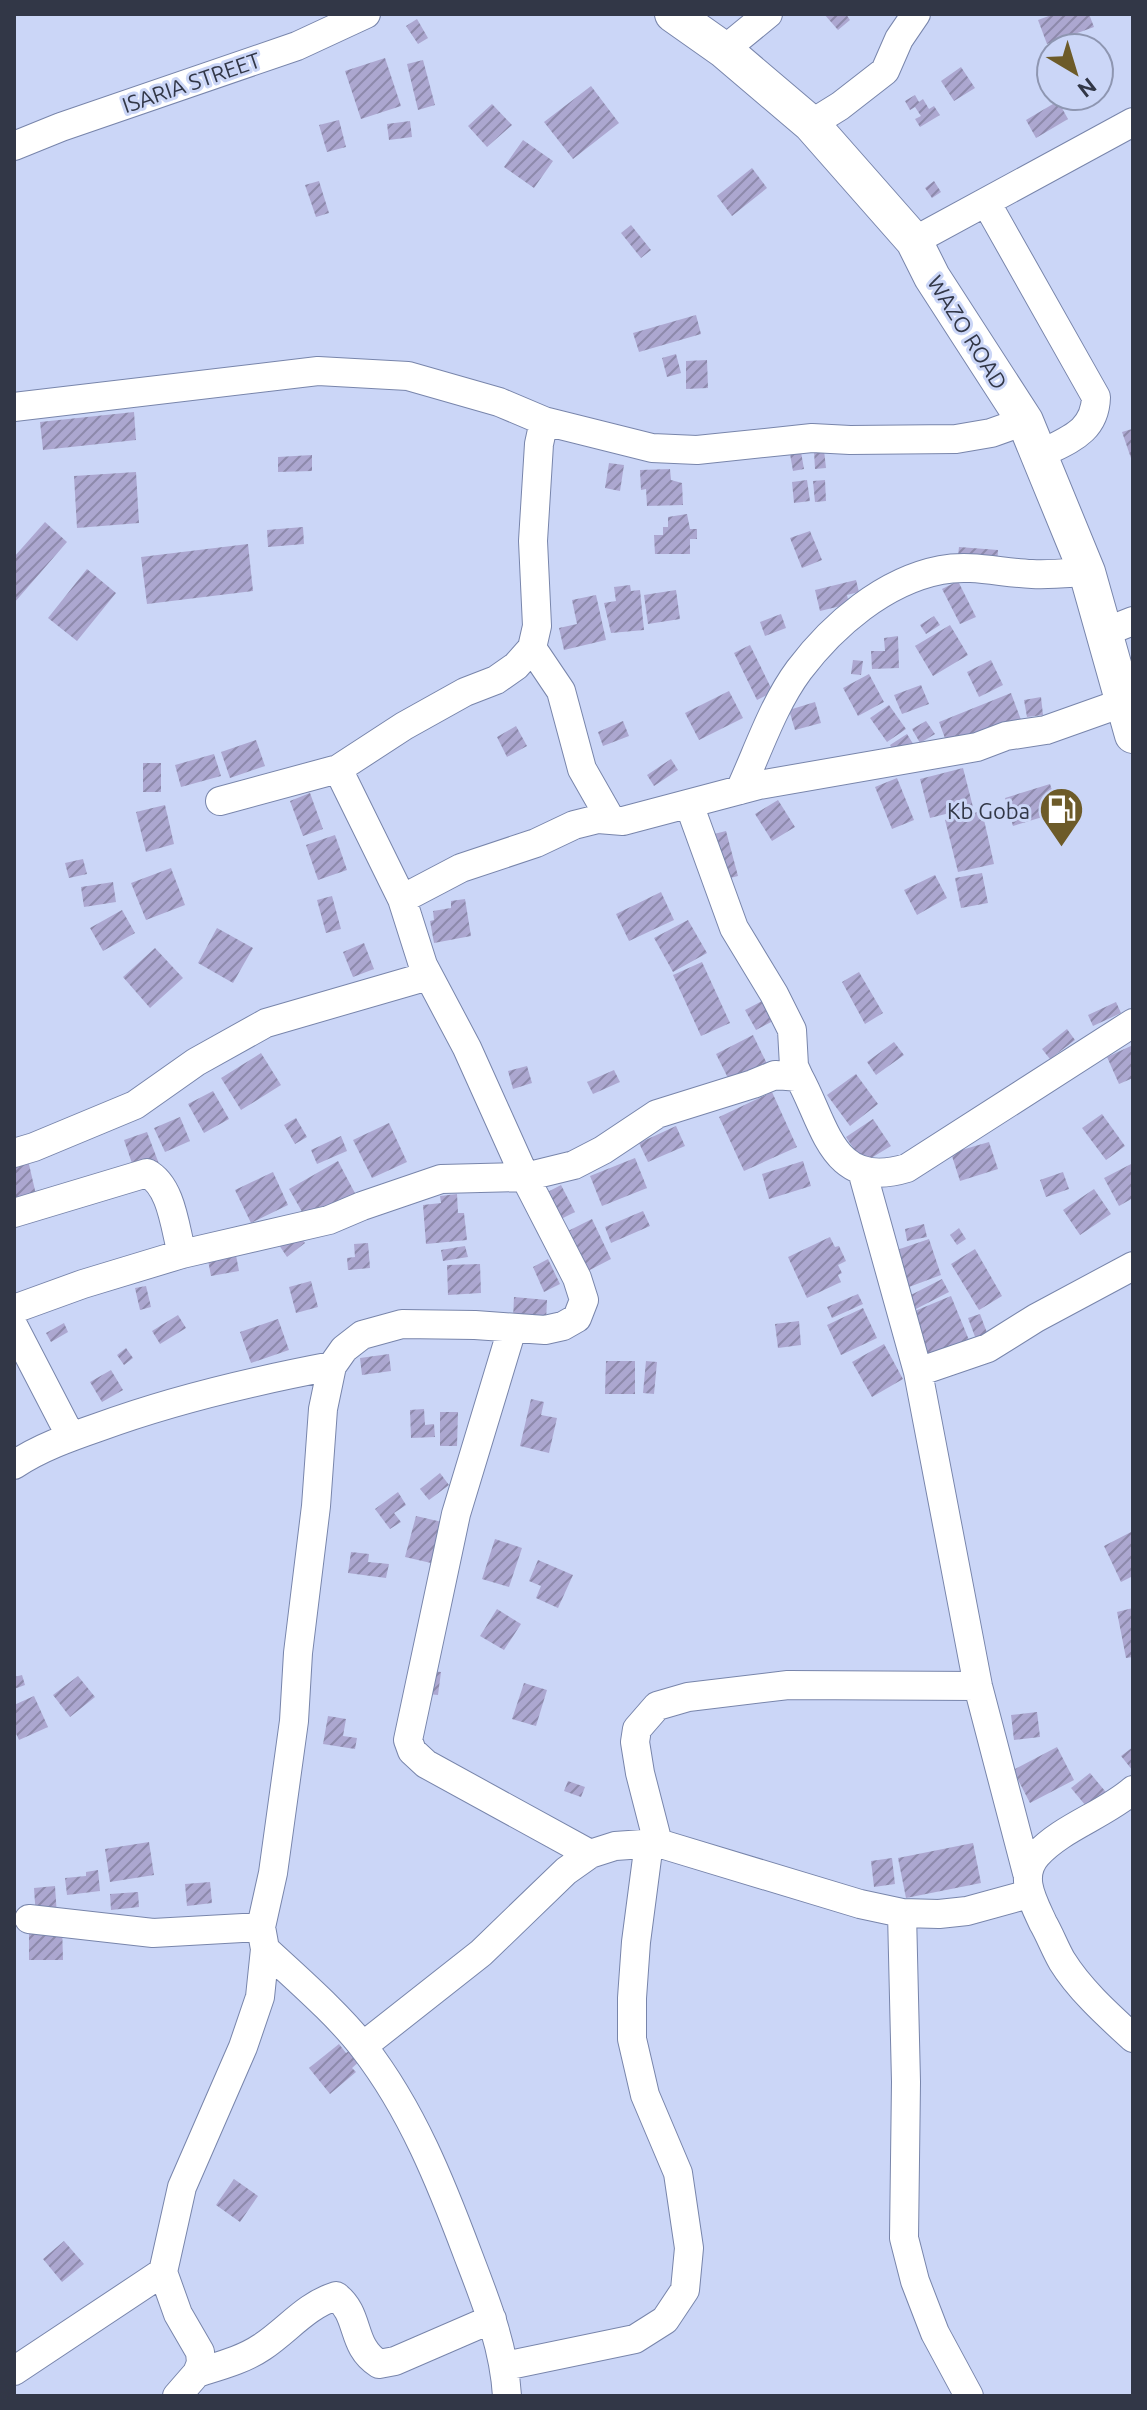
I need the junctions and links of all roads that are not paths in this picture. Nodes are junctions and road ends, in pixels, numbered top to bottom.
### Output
1 (366, 14) edge
2 (673, 14) edge
3 (768, 14) edge
4 (916, 14) edge
5 (724, 50) junction
6 (1133, 122) edge
7 (811, 124) junction
8 (14, 146) edge
9 (986, 202) junction
10 (914, 241) junction
11 (16, 401) edge
12 (544, 421) junction
13 (1025, 421) junction
14 (1039, 455) junction
15 (1087, 572) junction
16 (1119, 626) edge
17 (532, 648) junction
18 (1128, 719) edge
19 (338, 769) junction
20 (740, 790) junction
21 (220, 801) dead end
22 (689, 804) junction
23 (611, 820) junction
24 (402, 899) junction
25 (428, 976) junction
26 (1133, 1023) edge
27 (799, 1077) junction
28 (14, 1153) edge
29 (871, 1173) junction
30 (525, 1177) junction
31 (14, 1213) edge
32 (182, 1254) junction
33 (1133, 1266) edge
34 (14, 1309) edge
35 (14, 1327) edge
36 (512, 1329) junction
37 (332, 1366) junction
38 (918, 1372) junction
39 (71, 1437) junction
40 (14, 1465) edge
41 (978, 1686) junction
42 (1133, 1790) edge
43 (654, 1843) junction
44 (590, 1854) junction
45 (1028, 1884) junction
46 (902, 1913) junction
47 (29, 1919) dead end
48 (263, 1938) junction
49 (1133, 2038) edge
50 (363, 2046) junction
51 (163, 2272) junction
52 (492, 2319) junction
53 (505, 2366) junction
54 (14, 2371) edge
55 (197, 2373) junction
56 (177, 2396) edge
57 (507, 2396) edge
58 (969, 2396) edge

1 - 8 street, ISARIA STREET
2 - 5 main road, WAZO ROAD
3 - 5 street
4 - 7 street
5 - 7 main road, WAZO ROAD
6 - 9 street
7 - 10 main road, WAZO ROAD
9 - 10 street
9 - 14 street
10 - 13 main road, WAZO ROAD
11 - 12 street
12 - 13 street
12 - 17 street
13 - 14 main road, WAZO ROAD
14 - 15 main road, WAZO ROAD
15 - 16 main road, WAZO ROAD
15 - 20 street
16 - 18 main road, WAZO ROAD
17 - 19 street
17 - 23 street
18 - 20 street
19 - 21 street
19 - 24 street
20 - 22 street
22 - 23 street
22 - 27 street
23 - 24 street
24 - 25 street
25 - 28 street
25 - 30 street
26 - 29 street
27 - 29 street
27 - 30 street
29 - 38 street
30 - 32 street
30 - 36 street
31 - 32 street
32 - 34 street
33 - 38 street
35 - 39 street
36 - 37 street
36 - 44 street
37 - 39 street
37 - 48 street
38 - 41 street
39 - 40 street
41 - 43 street
41 - 45 street
42 - 45 street
43 - 44 street
43 - 46 street
43 - 53 street
44 - 50 street
45 - 46 street
45 - 49 street
46 - 58 street
47 - 48 street
48 - 50 street
48 - 51 street
50 - 52 street
51 - 54 street
51 - 55 street
52 - 53 street
52 - 55 street
53 - 57 street
55 - 56 street

